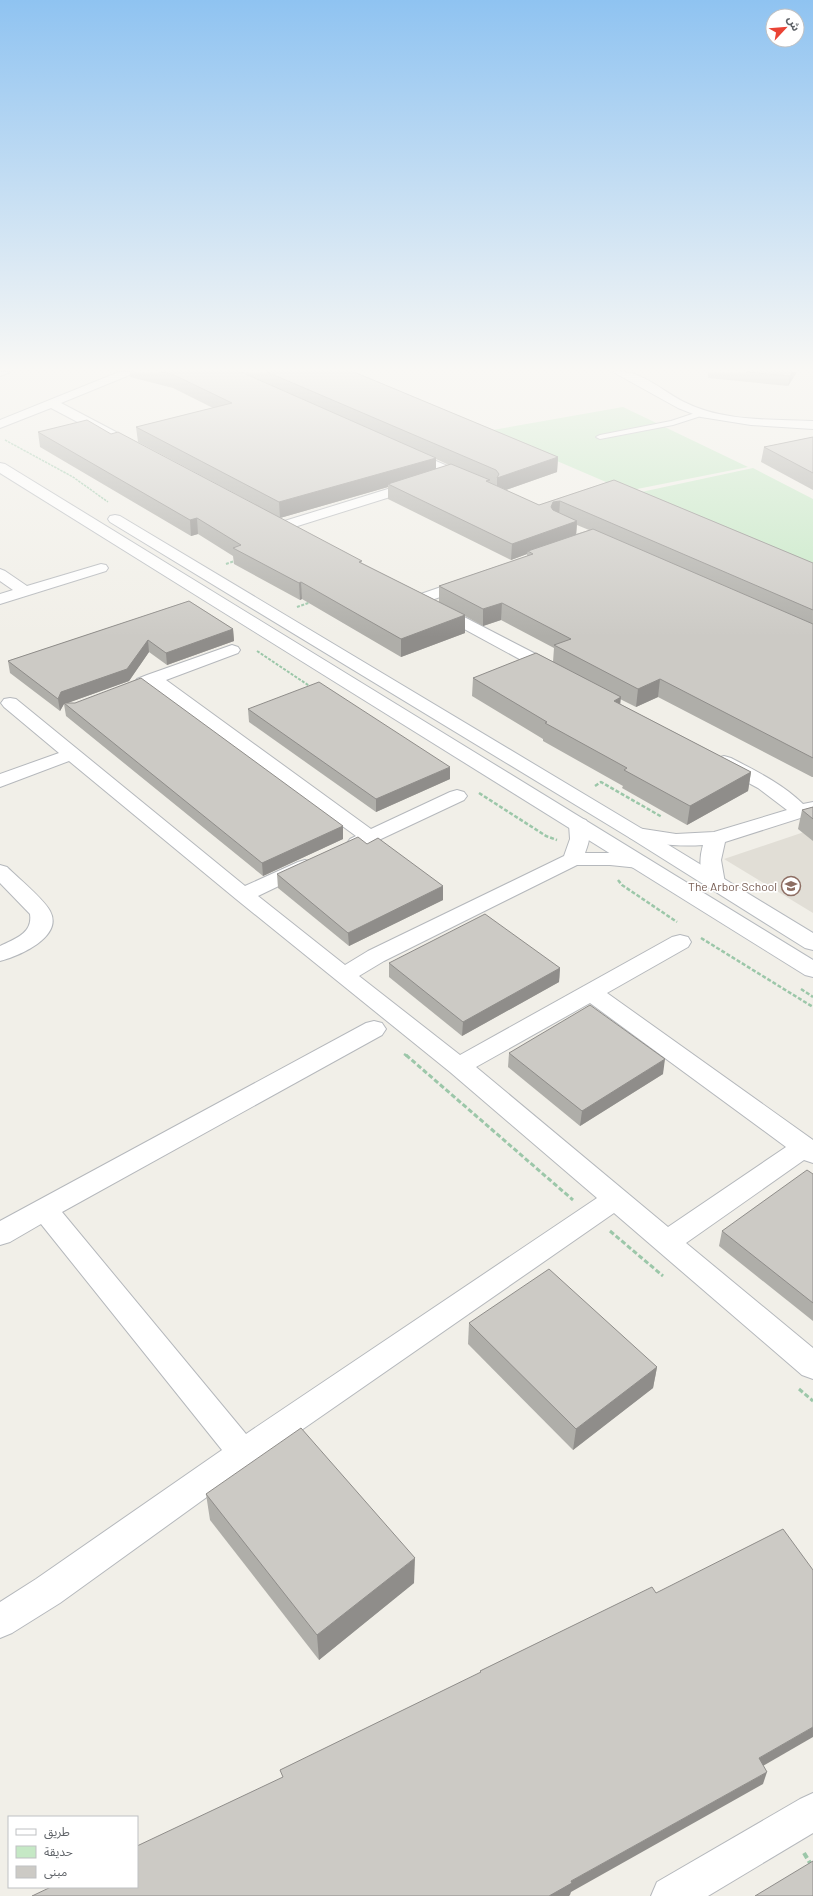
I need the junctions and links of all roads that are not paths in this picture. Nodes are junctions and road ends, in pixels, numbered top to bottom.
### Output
1 (17, 460) edge
2 (423, 460) edge
3 (0, 467) edge
4 (452, 473) junction
5 (477, 484) edge
6 (269, 518) edge
7 (283, 526) junction
8 (300, 535) edge
9 (101, 568) dead end
10 (0, 574) edge
11 (480, 578) edge
12 (24, 591) junction
13 (406, 592) edge
14 (0, 599) edge
15 (420, 599) junction
16 (232, 650) dead end
17 (566, 678) edge
18 (153, 679) junction
19 (126, 690) edge
20 (10, 704) dead end
21 (72, 754) junction
22 (712, 756) edge
23 (0, 781) edge
24 (466, 793) road end
25 (806, 810) edge
26 (579, 824) junction
27 (637, 834) junction
28 (370, 837) junction
29 (716, 838) junction
30 (342, 849) edge
31 (575, 853) junction
32 (322, 858) edge
33 (639, 862) junction
34 (0, 871) edge
35 (715, 883) junction
36 (243, 896) junction
37 (680, 942) dead end
38 (813, 943) edge
39 (0, 954) edge
40 (813, 970) edge
41 (344, 975) junction
42 (592, 993) junction
43 (374, 1029) road end
44 (459, 1066) junction
45 (808, 1150) edge
46 (615, 1199) junction
47 (46, 1210) junction
48 (0, 1234) edge
49 (667, 1242) junction
50 (813, 1366) edge
51 (243, 1453) junction
52 (0, 1621) edge
53 (813, 1812) edge
54 (671, 1896) edge

1 - 27 street
2 - 4 street
3 - 26 street
4 - 5 street
4 - 7 street
6 - 7 street
7 - 8 street
9 - 12 street
10 - 12 street
11 - 15 street
12 - 14 street
13 - 15 street
15 - 17 street
16 - 18 street
18 - 19 street
18 - 28 street
20 - 21 street
21 - 23 street
21 - 36 street
22 - 25 street
24 - 28 street
25 - 29 street
26 - 31 street
26 - 33 street
27 - 29 street
27 - 35 street
28 - 30 street
29 - 35 street
31 - 33 street
31 - 41 street
32 - 36 street
33 - 40 street
34 - 39 street
35 - 38 street
36 - 41 street
37 - 42 street
41 - 44 street
42 - 44 street
42 - 45 street
43 - 47 street
44 - 46 street
45 - 49 street
46 - 49 street
46 - 51 street
47 - 48 street
47 - 51 street
49 - 50 street
51 - 52 street
53 - 54 street

